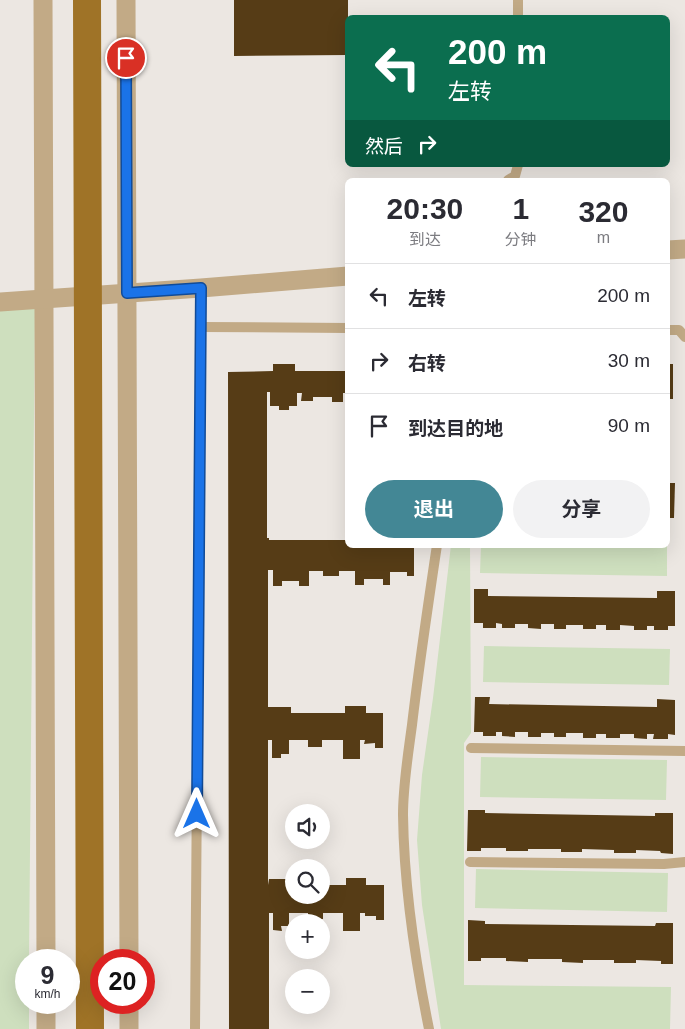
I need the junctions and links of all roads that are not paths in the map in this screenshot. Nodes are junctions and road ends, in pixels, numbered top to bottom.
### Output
1 (42, 0) edge
2 (78, 0) edge
3 (87, 0) edge
4 (126, 0) edge
5 (518, 0) edge
6 (518, 15) edge
7 (517, 167) edge
8 (512, 178) edge
9 (685, 249) edge
10 (670, 250) edge
11 (345, 276) edge
12 (201, 288) junction
13 (127, 293) junction
14 (83, 295) junction
15 (44, 298) junction
16 (0, 302) edge
17 (201, 327) junction
18 (345, 328) edge
19 (670, 330) edge
20 (685, 337) edge
21 (437, 548) edge
22 (471, 748) dead end
23 (685, 751) edge
24 (470, 862) dead end
25 (685, 862) edge
26 (46, 949) edge
27 (129, 949) edge
28 (46, 1014) edge
29 (129, 1014) edge
30 (46, 1029) edge
31 (81, 1029) edge
32 (90, 1029) edge
33 (129, 1029) edge
34 (195, 1029) edge
35 (429, 1029) edge

1 - 15 street
2 - 14 main road
3 - 14 main road
4 - 13 street
5 - 6 lane
7 - 8 lane
9 - 10 street
11 - 12 street
12 - 13 street
12 - 17 lane
13 - 14 street
13 - 27 street
14 - 15 street
14 - 31 main road
14 - 32 main road
15 - 16 street
15 - 26 street
17 - 18 lane
17 - 34 lane
19 - 20 lane
21 - 35 lane
22 - 23 lane
24 - 25 lane
28 - 30 street
29 - 33 street

